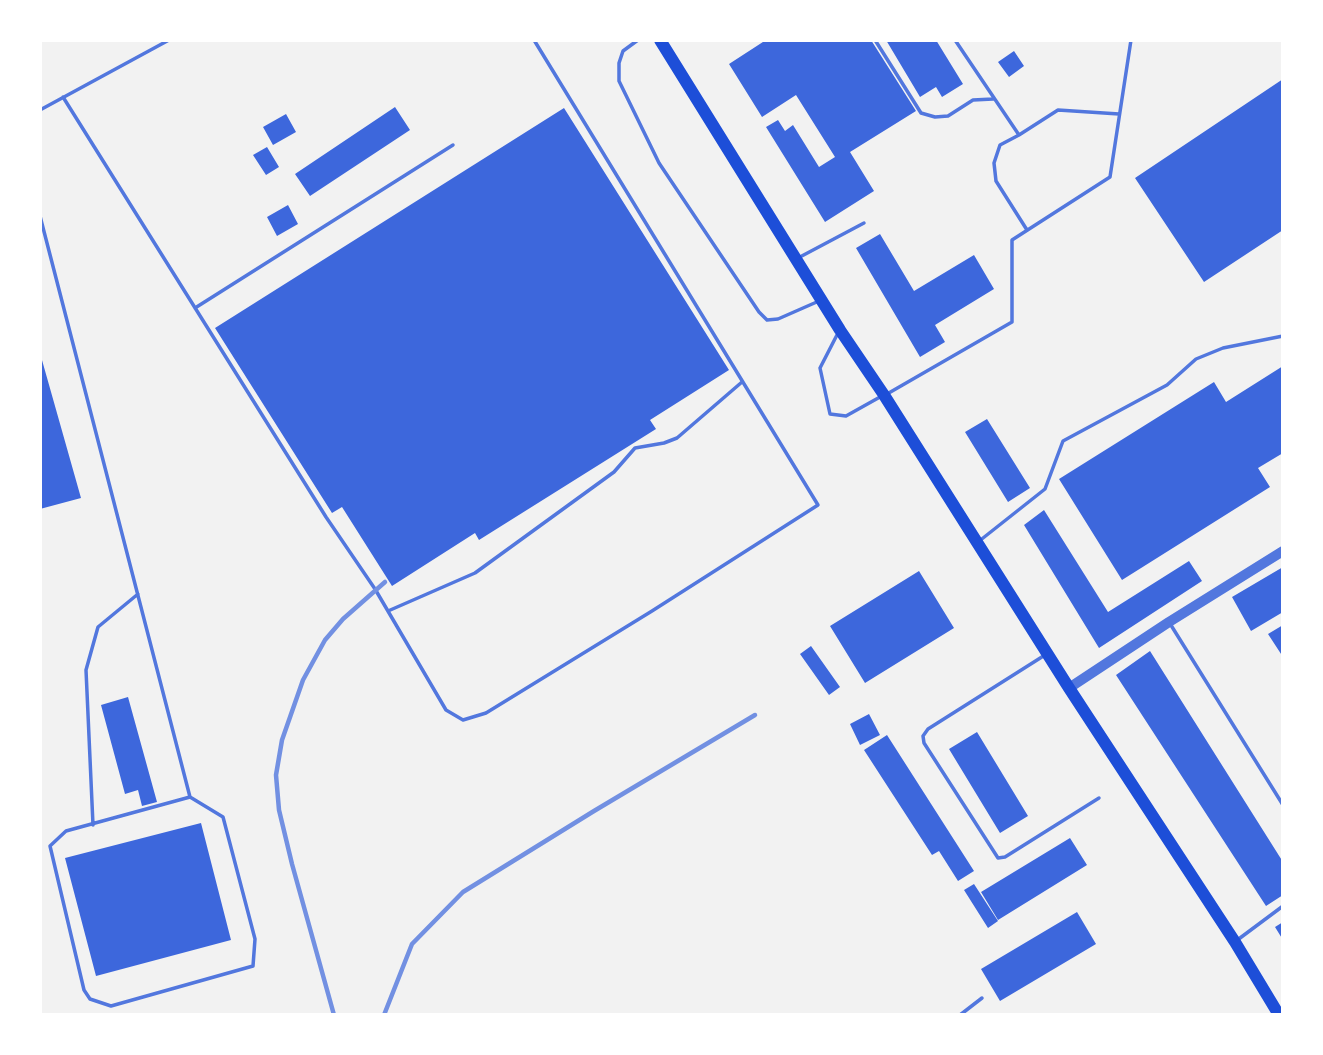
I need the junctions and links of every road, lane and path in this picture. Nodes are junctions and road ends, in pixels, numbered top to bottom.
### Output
1 (169, 40) edge
2 (534, 40) edge
3 (638, 40) edge
4 (660, 40) edge
5 (875, 40) edge
6 (955, 40) edge
7 (1131, 40) edge
8 (63, 97) junction
9 (993, 99) junction
10 (40, 110) edge
11 (1119, 114) junction
12 (1019, 135) junction
13 (453, 145) dead end
14 (40, 216) edge
15 (864, 223) dead end
16 (1027, 230) junction
17 (796, 259) junction
18 (821, 300) junction
19 (195, 308) junction
20 (840, 330) junction
21 (1283, 336) edge
22 (743, 382) junction
23 (884, 395) junction
24 (977, 543) junction
25 (1283, 551) edge
26 (138, 593) junction
27 (388, 611) junction
28 (1169, 622) junction
29 (1047, 654) junction
30 (1069, 688) junction
31 (191, 797) junction
32 (1099, 798) dead end
33 (1283, 804) edge
34 (93, 825) junction
35 (1283, 906) edge
36 (1234, 942) junction
37 (982, 998) dead end
38 (960, 1015) edge
39 (1279, 1015) edge

1 - 8 lane
2 - 22 lane
3 - 18 lane
4 - 17 main road
5 - 9 lane
6 - 9 lane
7 - 11 lane
8 - 10 lane
8 - 19 lane
9 - 12 lane
11 - 12 lane
11 - 16 lane
12 - 16 lane
13 - 19 lane
14 - 26 lane
15 - 17 lane
16 - 23 lane
17 - 18 main road
18 - 20 main road
19 - 27 lane
20 - 23 main road
20 - 23 lane
21 - 24 lane
22 - 27 lane
22 - 27 lane
23 - 24 main road
24 - 29 main road
25 - 28 street
26 - 31 lane
26 - 34 lane
28 - 30 street
28 - 33 lane
29 - 30 main road
29 - 32 lane
30 - 36 main road
31 - 34 lane
31 - 34 lane
35 - 36 lane
36 - 39 main road
37 - 38 lane

